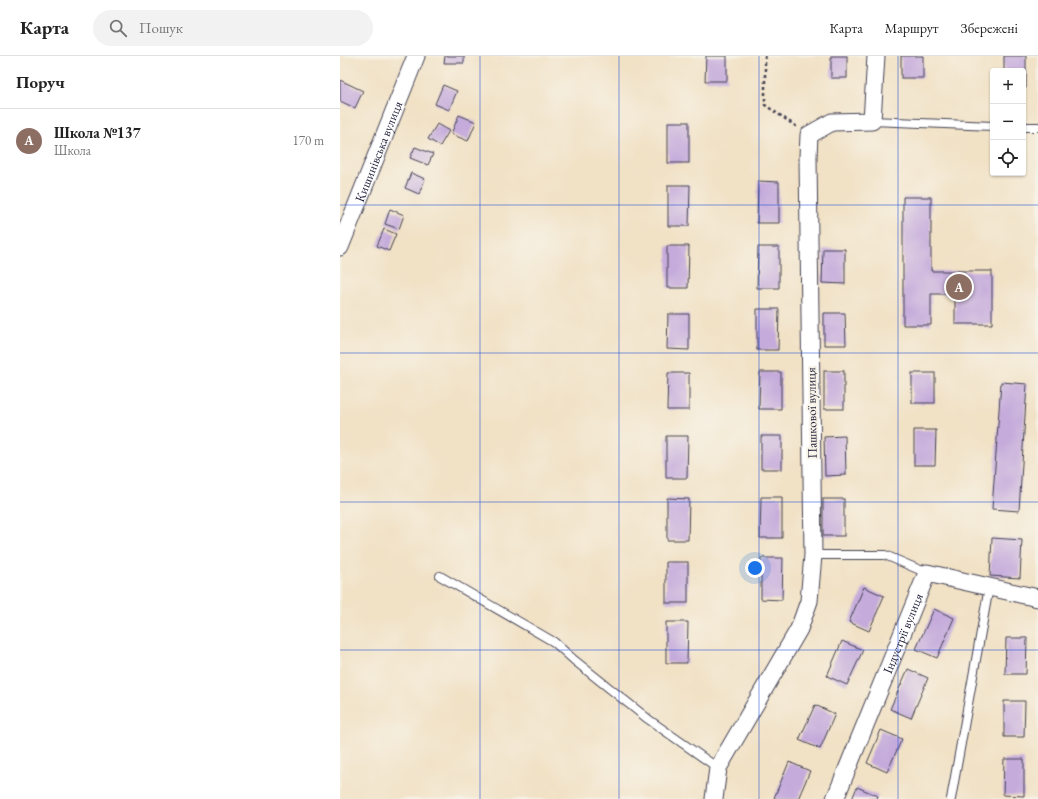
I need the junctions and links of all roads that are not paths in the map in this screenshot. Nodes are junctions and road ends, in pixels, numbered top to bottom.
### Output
1 (416, 56) edge
2 (876, 56) edge
3 (872, 121) junction
4 (990, 126) edge
5 (1026, 127) edge
6 (1038, 127) edge
7 (340, 247) edge
8 (813, 555) junction
9 (927, 572) junction
10 (440, 576) dead end
11 (988, 586) junction
12 (1038, 598) edge
13 (718, 768) junction
14 (714, 799) edge
15 (835, 799) edge
16 (951, 799) edge

1 - 7 street, Кишинівська вулиця
2 - 3 street
3 - 4 lane
3 - 8 street, Пашкової вулиця
5 - 6 lane
8 - 9 lane
8 - 13 street, Пашкової вулиця
9 - 11 street
9 - 15 street, Індустрії вулиця
10 - 13 lane
11 - 12 street
11 - 16 lane
13 - 14 street, Пашкової вулиця

